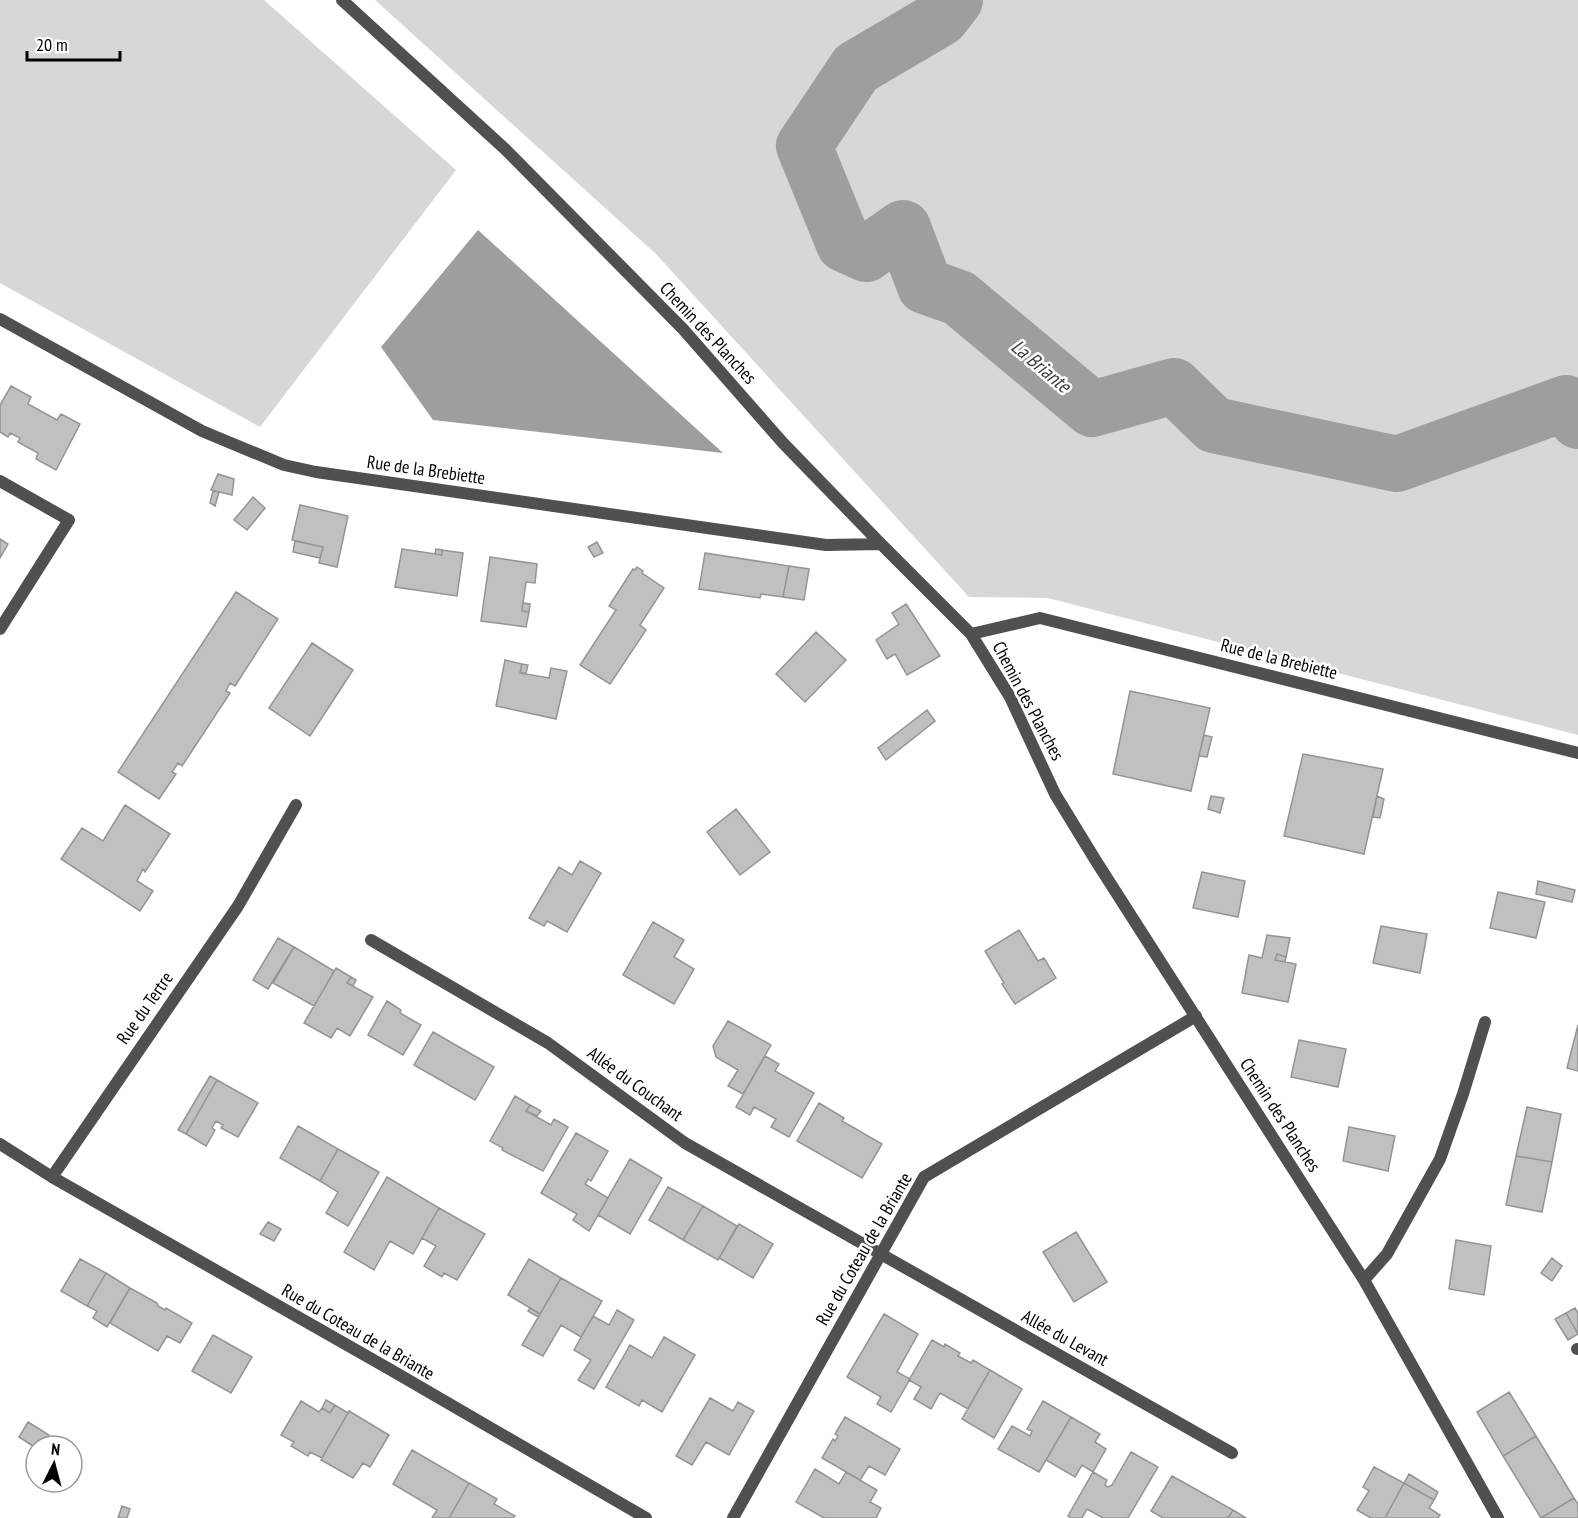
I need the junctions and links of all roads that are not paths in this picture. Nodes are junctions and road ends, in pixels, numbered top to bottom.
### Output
1 (342, 0) edge
2 (0, 319) edge
3 (0, 481) edge
4 (881, 544) junction
5 (0, 629) edge
6 (971, 633) junction
7 (1578, 753) edge
8 (296, 805) dead end
9 (370, 940) dead end
10 (1196, 1016) junction
11 (1485, 1022) dead end
12 (0, 1144) edge
13 (52, 1177) junction
14 (880, 1255) junction
15 (1364, 1280) junction
16 (1232, 1453) dead end
17 (646, 1518) edge
18 (733, 1518) edge
19 (1498, 1518) edge

1 - 4 street, Chemin des Planches
2 - 4 street, Rue de la Brebiette
3 - 5 street
4 - 6 street, Chemin des Planches
6 - 7 street, Rue de la Brebiette
6 - 10 street, Chemin des Planches
8 - 13 street, Rue du Tertre
9 - 14 street, Allée du Couchant
10 - 14 street, Rue du Coteau de la Briante
10 - 15 street, Chemin des Planches
11 - 15 street
12 - 13 street
13 - 17 street, Rue du Coteau de la Briante
14 - 16 street, Allée du Levant
14 - 18 street, Rue du Coteau de la Briante
15 - 19 street, Chemin des Planches

